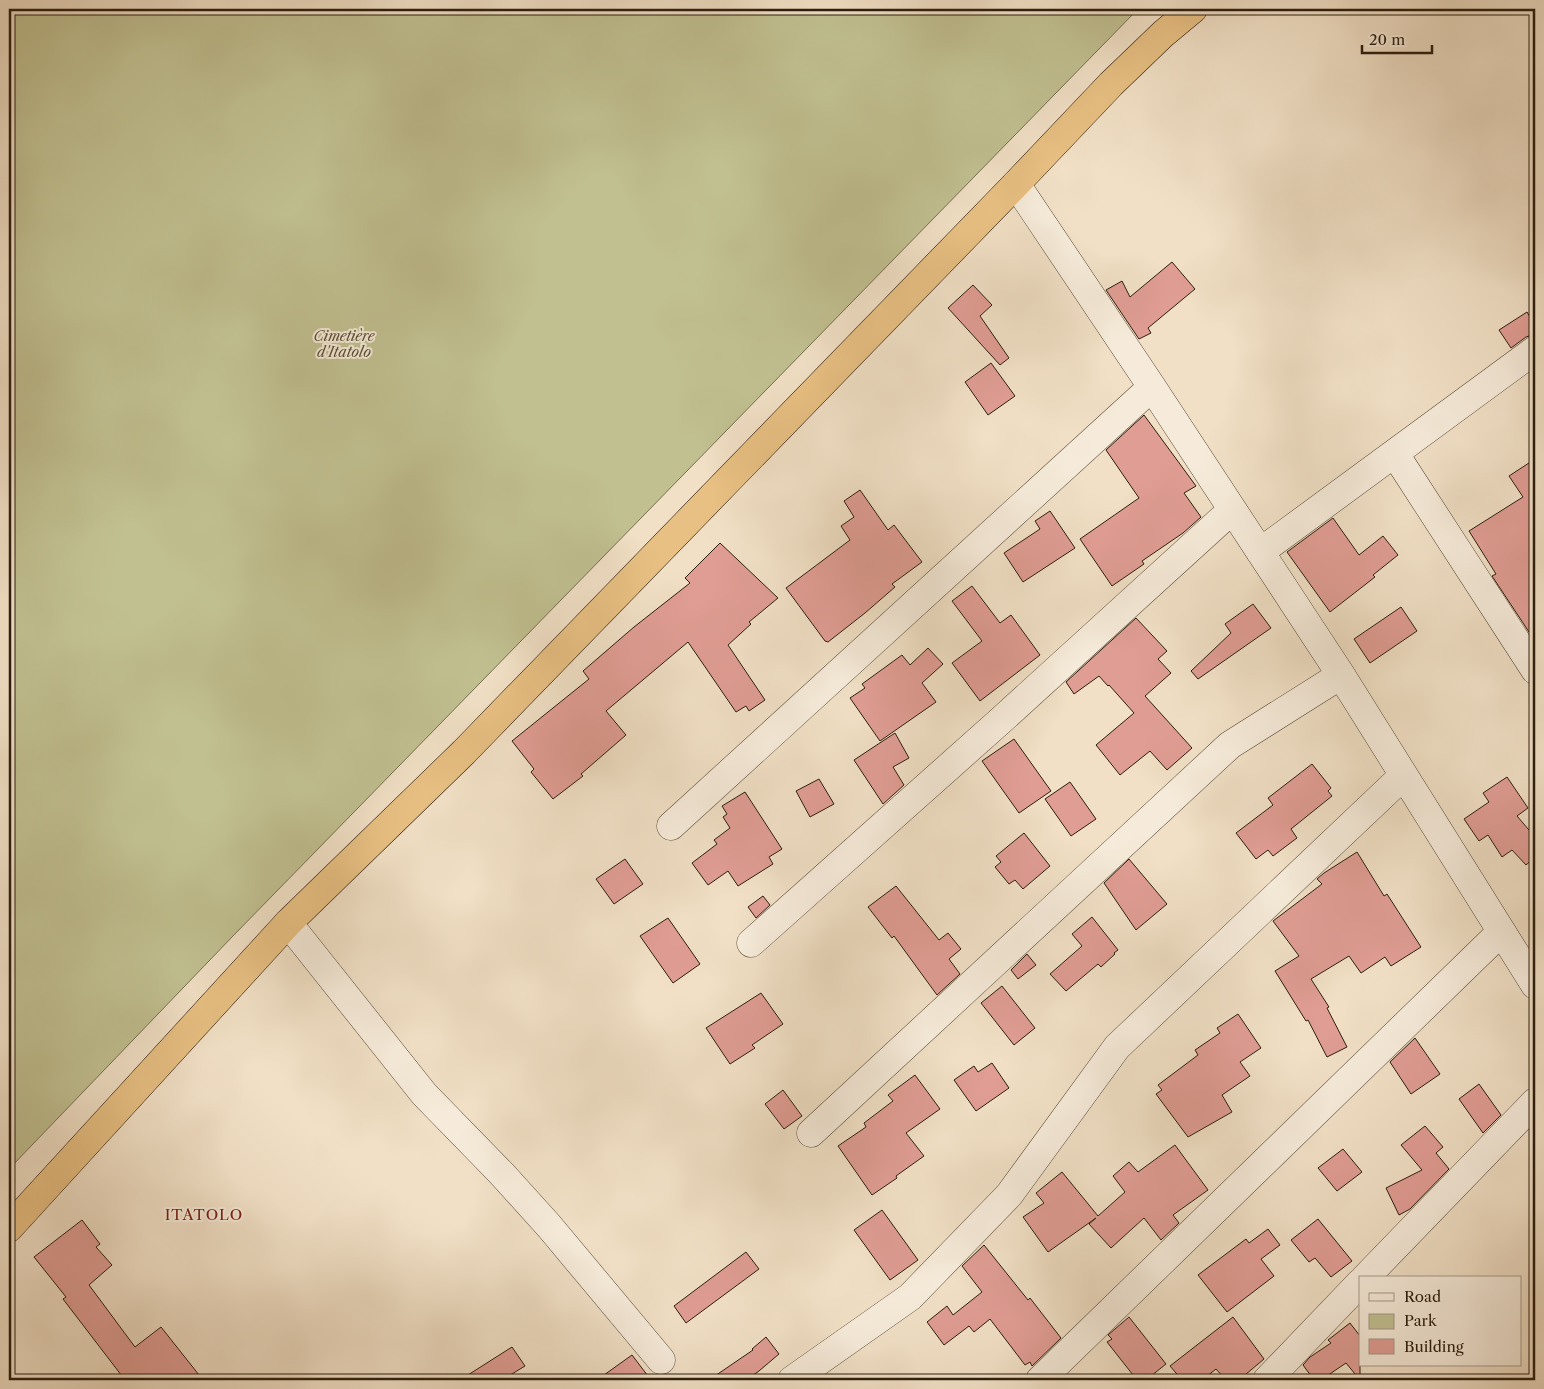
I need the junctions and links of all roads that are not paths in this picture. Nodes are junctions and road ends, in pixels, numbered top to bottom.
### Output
1 (1193, 9) edge
2 (1016, 184) junction
3 (1533, 356) edge
4 (1152, 386) junction
5 (1395, 454) junction
6 (1232, 510) junction
7 (1260, 552) junction
8 (1535, 670) edge
9 (1341, 675) junction
10 (1403, 776) junction
11 (671, 826) dead end
12 (288, 923) junction
13 (1501, 932) junction
14 (751, 942) dead end
15 (1535, 985) edge
16 (1535, 1102) edge
17 (811, 1133) dead end
18 (9, 1228) edge
19 (1368, 1276) edge
20 (1359, 1284) edge
21 (660, 1360) dead end
22 (792, 1380) edge
23 (1040, 1380) edge
24 (1266, 1380) edge

1 - 2 highway
2 - 4 street
2 - 12 highway
3 - 5 street
4 - 6 street
4 - 11 street
5 - 7 street
5 - 8 street
6 - 7 street
6 - 14 street
7 - 9 street
9 - 10 street
9 - 17 street
10 - 13 street
10 - 22 street
12 - 18 highway
12 - 21 street
13 - 15 street
13 - 23 street
16 - 19 street
20 - 24 street

